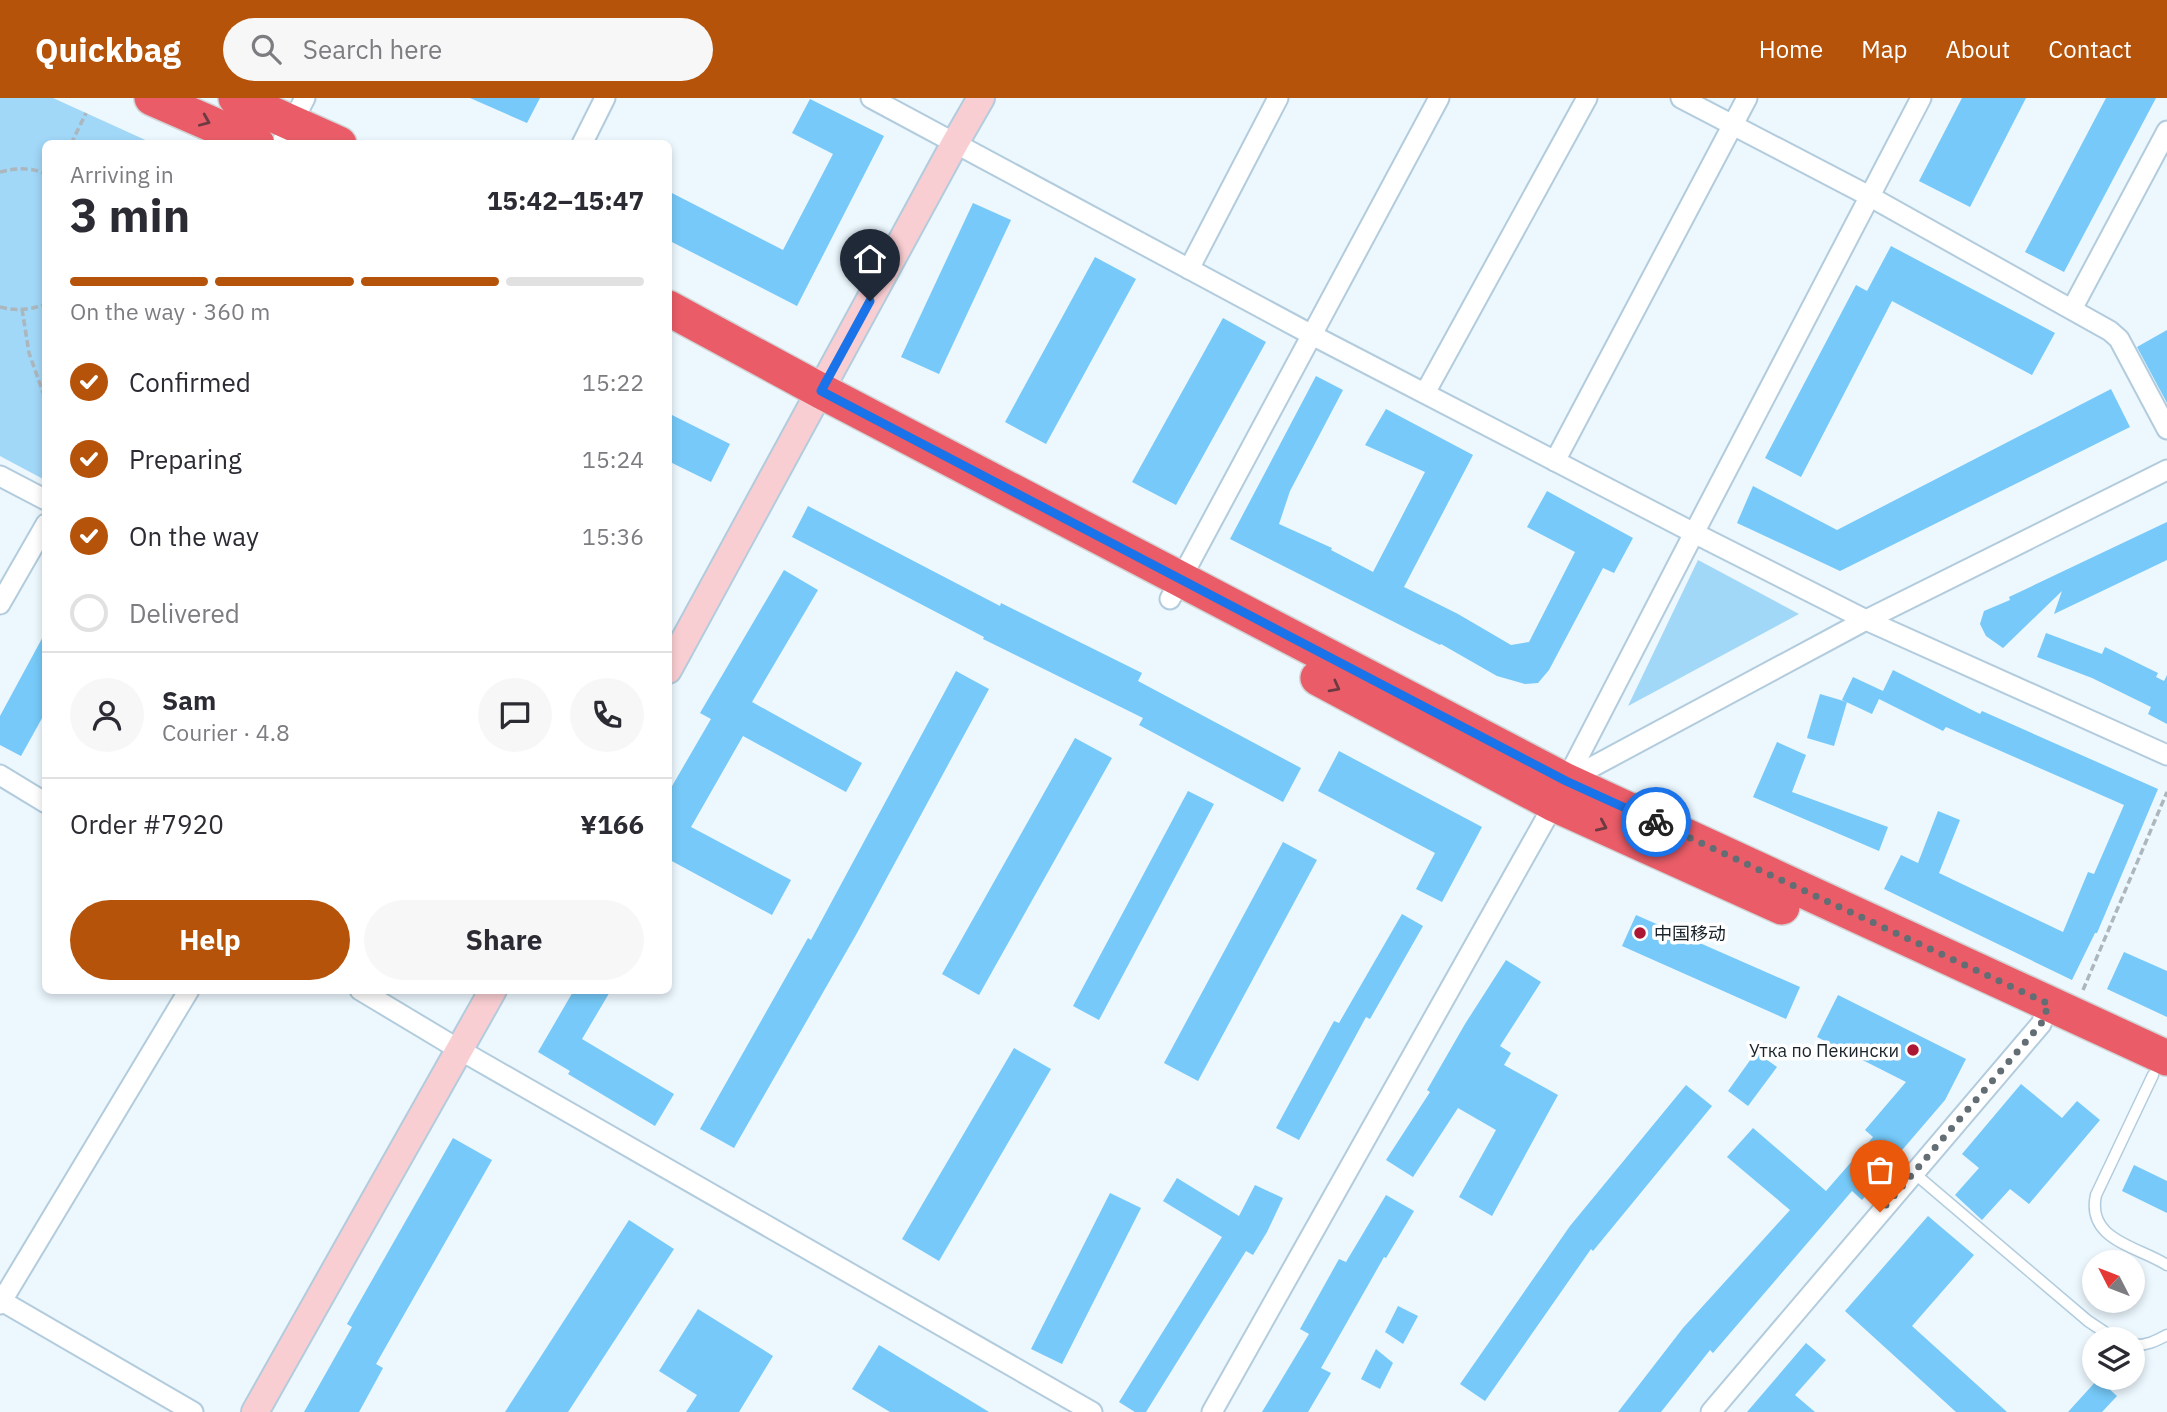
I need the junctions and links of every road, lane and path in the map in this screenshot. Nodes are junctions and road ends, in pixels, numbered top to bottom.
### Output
1 (152, 98) edge
2 (236, 98) edge
3 (605, 98) edge
4 (871, 98) edge
5 (981, 98) edge
6 (1278, 98) edge
7 (1439, 98) edge
8 (1587, 98) edge
9 (1681, 98) edge
10 (1746, 98) edge
11 (1921, 98) edge
12 (86, 113) dead end
13 (293, 121) edge
14 (1732, 125) junction
15 (2167, 131) edge
16 (73, 140) edge
17 (248, 140) edge
18 (331, 140) edge
19 (584, 140) edge
20 (955, 143) junction
21 (0, 172) edge
22 (42, 172) edge
23 (1869, 196) junction
24 (1189, 269) junction
25 (42, 305) edge
26 (0, 307) edge
27 (22, 309) junction
28 (2072, 309) junction
29 (672, 310) edge
30 (1312, 335) junction
31 (672, 336) edge
32 (42, 390) edge
33 (1425, 393) junction
34 (816, 400) junction
35 (2167, 429) edge
36 (1555, 461) junction
37 (2167, 470) edge
38 (0, 476) edge
39 (42, 498) edge
40 (42, 531) edge
41 (1694, 533) junction
42 (1175, 589) junction
43 (0, 604) edge
44 (1866, 620) junction
45 (672, 663) edge
46 (2167, 755) edge
47 (0, 775) edge
48 (1560, 792) junction
49 (2167, 792) edge
50 (42, 801) edge
51 (186, 994) edge
52 (367, 994) edge
53 (491, 994) edge
54 (2054, 1014) junction
55 (460, 1050) junction
56 (2162, 1072) edge
57 (1913, 1172) junction
58 (2167, 1265) edge
59 (1, 1302) edge
60 (2097, 1327) edge
61 (2167, 1335) edge
62 (2145, 1344) edge
63 (193, 1412) edge
64 (255, 1412) edge
65 (1092, 1412) edge
66 (1212, 1412) edge
67 (1711, 1412) edge

1 -> 17 highway
2 - 13 highway
3 - 19 street
4 - 20 street
5 - 20 street
6 - 24 street
7 - 30 street
8 - 33 street
9 - 14 street
10 - 14 street
11 - 23 street
12 - 16 path
13 - 18 highway
14 - 23 street
14 - 36 street
15 - 28 street
20 - 24 street
20 - 34 street
21 - 22 path
23 - 28 street
23 - 41 street
24 - 30 street
25 - 27 path
26 - 27 path
27 - 32 path
28 - 35 street
29 - 34 highway
30 - 33 street
30 - 42 street
31 - 34 highway
33 - 36 street
34 - 42 highway
34 - 45 street
36 - 41 street
37 - 44 street
38 - 39 street
40 - 43 street
41 - 44 street
41 - 48 street
42 - 48 highway
44 - 46 street
44 - 48 street
47 - 50 street
48 - 54 highway
48 - 66 street
49 - 54 path
51 - 59 street
52 - 55 street
53 - 55 street
54 - 56 highway
54 - 57 street
55 - 64 street
55 - 65 street
56 - 58 lane
57 - 60 lane
57 - 67 street
59 - 63 street
61 - 62 lane

